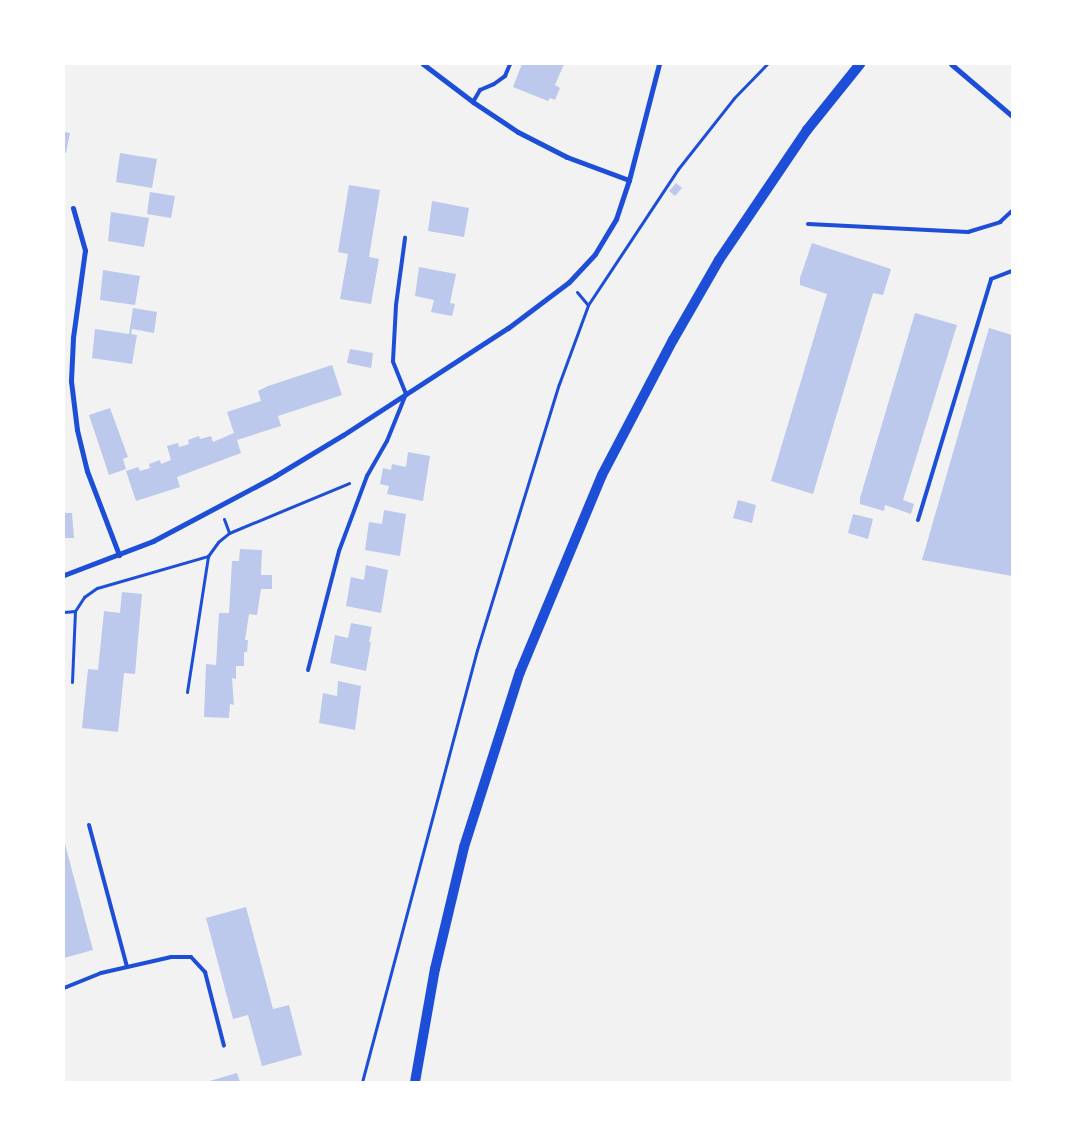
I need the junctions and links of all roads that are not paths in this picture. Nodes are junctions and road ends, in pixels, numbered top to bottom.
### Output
1 (423, 64) edge
2 (510, 64) edge
3 (660, 64) edge
4 (860, 64) edge
5 (951, 64) edge
6 (473, 102) junction
7 (1012, 116) edge
8 (629, 180) junction
9 (73, 208) dead end
10 (1012, 210) edge
11 (808, 224) dead end
12 (405, 238) dead end
13 (1012, 271) edge
14 (406, 394) junction
15 (918, 520) dead end
16 (119, 555) junction
17 (64, 575) edge
18 (308, 670) dead end
19 (89, 824) dead end
20 (127, 967) junction
21 (64, 988) edge
22 (224, 1046) dead end
23 (415, 1082) edge

1 - 6 street
2 - 6 lane
3 - 8 street
4 - 23 main road
5 - 7 street
6 - 8 street
8 - 14 street
9 - 16 street
10 - 11 lane
12 - 14 lane
13 - 15 lane
14 - 16 street
14 - 18 lane
16 - 17 street
19 - 20 lane
20 - 21 lane
20 - 22 lane

